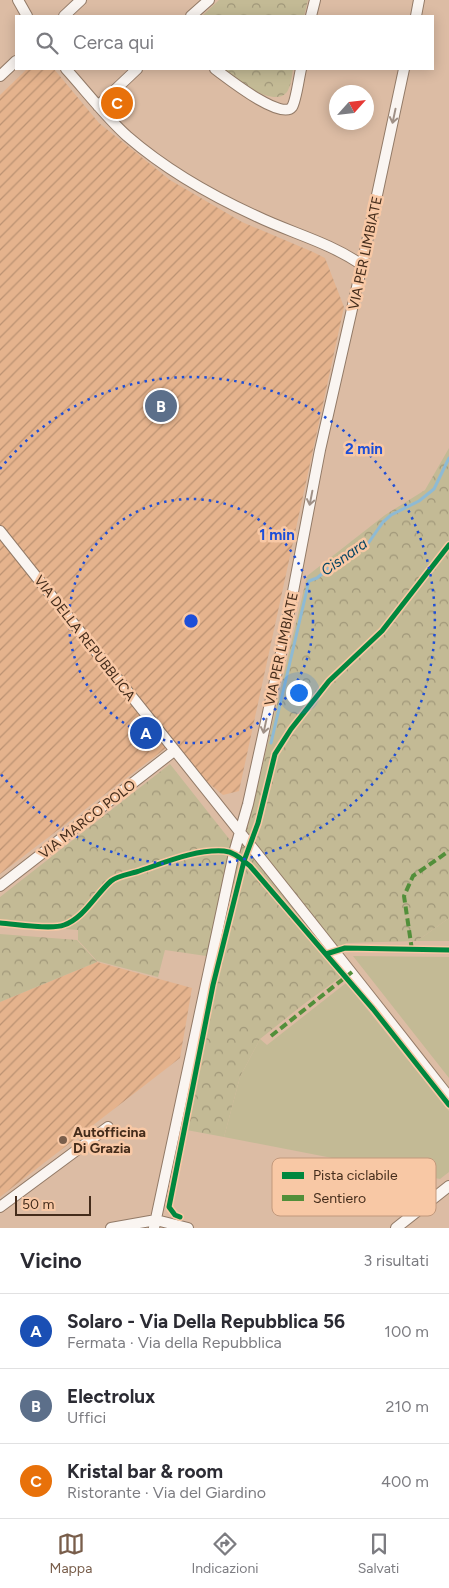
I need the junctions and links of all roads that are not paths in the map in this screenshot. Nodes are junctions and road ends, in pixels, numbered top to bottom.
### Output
1 (18, 0) edge
2 (80, 0) edge
3 (209, 0) edge
4 (315, 0) edge
5 (419, 0) edge
6 (26, 15) edge
7 (65, 15) edge
8 (192, 15) edge
9 (311, 15) edge
10 (416, 15) edge
11 (15, 62) edge
12 (67, 70) edge
13 (136, 70) edge
14 (216, 70) edge
15 (301, 70) edge
16 (404, 70) edge
17 (0, 76) edge
18 (98, 106) junction
19 (362, 265) junction
20 (0, 531) edge
21 (174, 751) junction
22 (240, 833) junction
23 (0, 886) edge
24 (449, 1097) edge
25 (108, 1127) dead end
26 (449, 1186) edge
27 (436, 1197) edge
28 (0, 1207) edge
29 (412, 1216) edge
30 (155, 1224) edge
31 (110, 1228) edge
32 (188, 1228) edge
33 (396, 1228) edge

1 - 6 street
2 - 7 street
3 - 8 street
4 - 9 street
5 - 10 street
11 - 17 street
12 - 18 street
13 - 18 street
14 - 15 street
16 -> 19 street, VIA PER LIMBIATE
18 - 19 street
19 -> 22 street, VIA PER LIMBIATE
20 - 21 street, VIA DELLA REPUBBLICA
21 - 22 street, VIA DELLA REPUBBLICA
21 - 23 street, VIA MARCO POLO
22 - 24 street, VIA DELLA REPUBBLICA
22 - 30 street, VIA PER LIMBIATE
25 - 28 street
26 - 27 street
29 - 33 street
30 - 31 street
30 - 32 street

